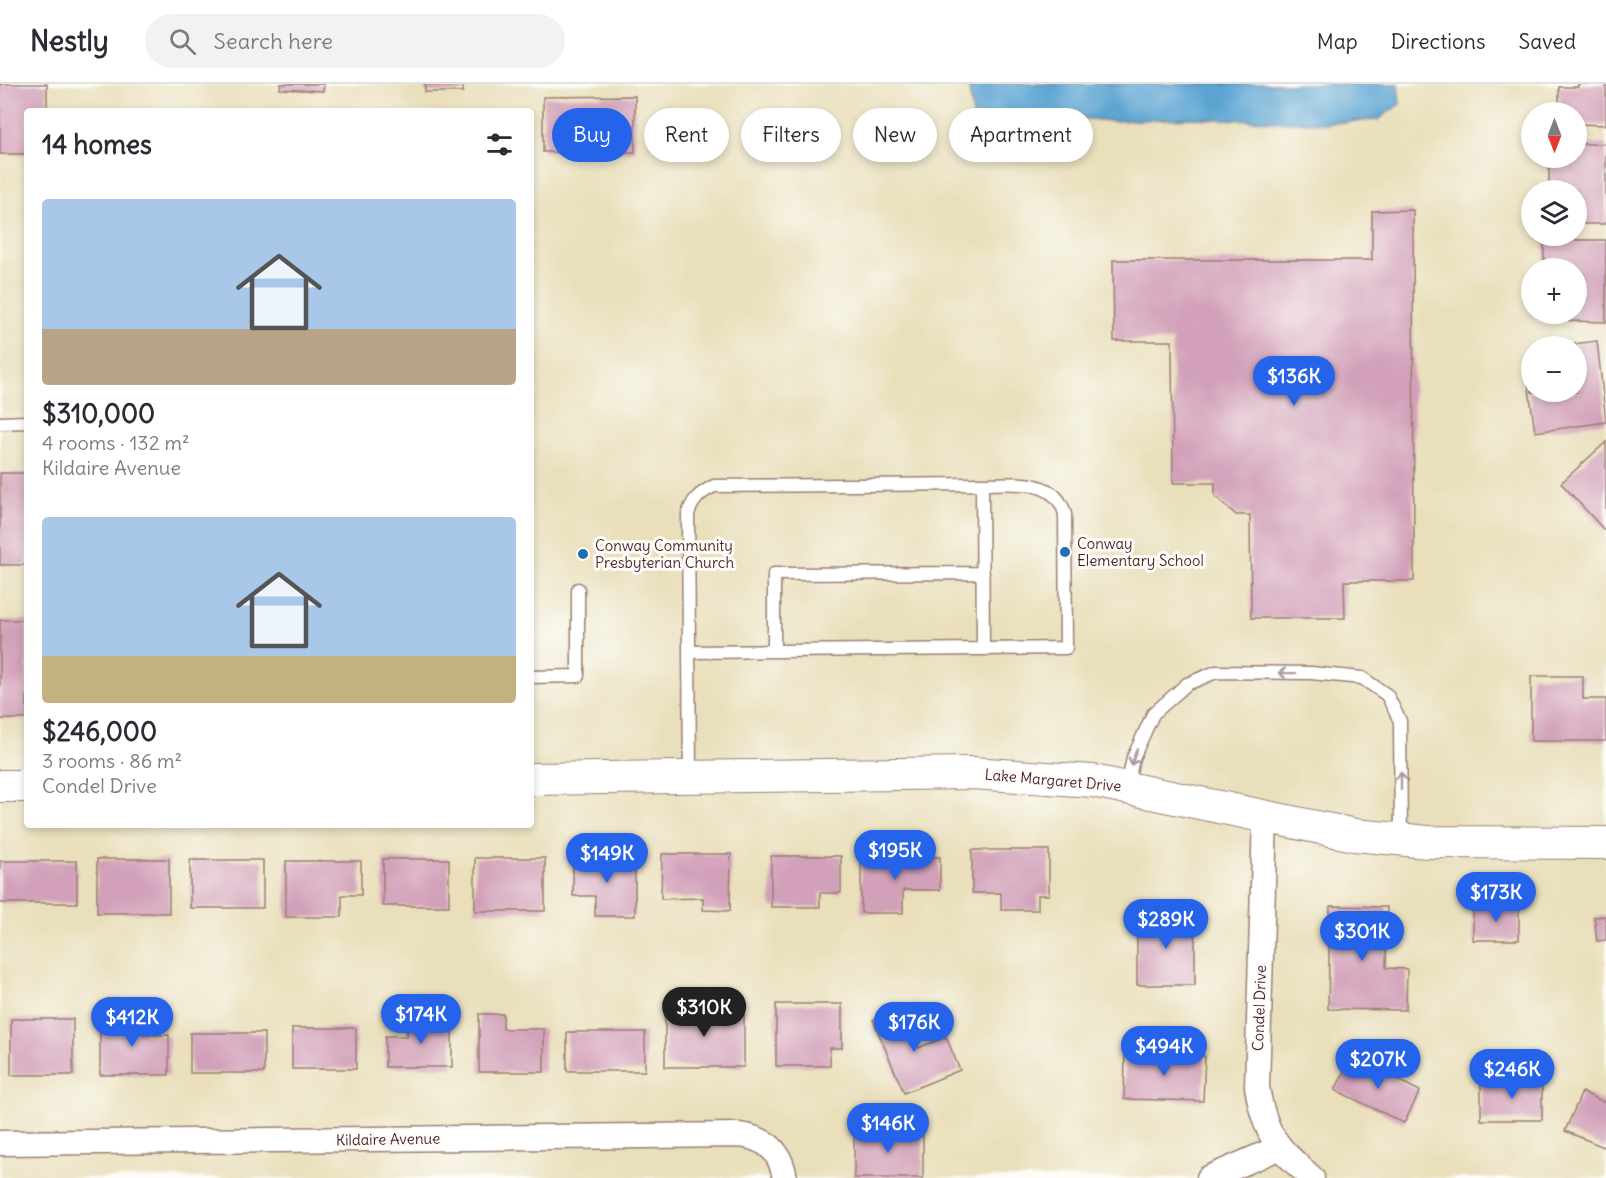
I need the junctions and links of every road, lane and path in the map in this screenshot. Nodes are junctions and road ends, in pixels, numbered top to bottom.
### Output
1 (24, 422) edge
2 (0, 423) edge
3 (982, 484) junction
4 (983, 573) junction
5 (578, 589) dead end
6 (983, 649) junction
7 (774, 651) junction
8 (689, 652) junction
9 (534, 677) edge
10 (690, 776) junction
11 (534, 779) edge
12 (0, 786) edge
13 (24, 786) edge
14 (1127, 787) junction
15 (1265, 818) junction
16 (1401, 839) junction
17 (1606, 843) edge
18 (0, 1143) edge
19 (1278, 1148) junction
20 (785, 1178) edge
21 (1209, 1178) edge
22 (1312, 1178) edge

1 - 2 lane
3 - 4 lane
3 - 6 lane
3 - 8 lane
4 - 6 lane
4 - 7 lane
5 - 9 lane
6 - 7 lane
7 - 8 lane
8 - 10 lane
10 - 11 street, Lake Margaret Drive
10 - 14 street, Lake Margaret Drive
12 - 13 street
14 - 15 street, Lake Margaret Drive
16 -> 14 lane
15 - 16 street, Lake Margaret Drive
15 - 19 street, Condel Drive
16 - 17 street, Lake Margaret Drive
18 - 20 street, Kildaire Avenue
19 - 21 street
19 - 22 street, Condel Drive

